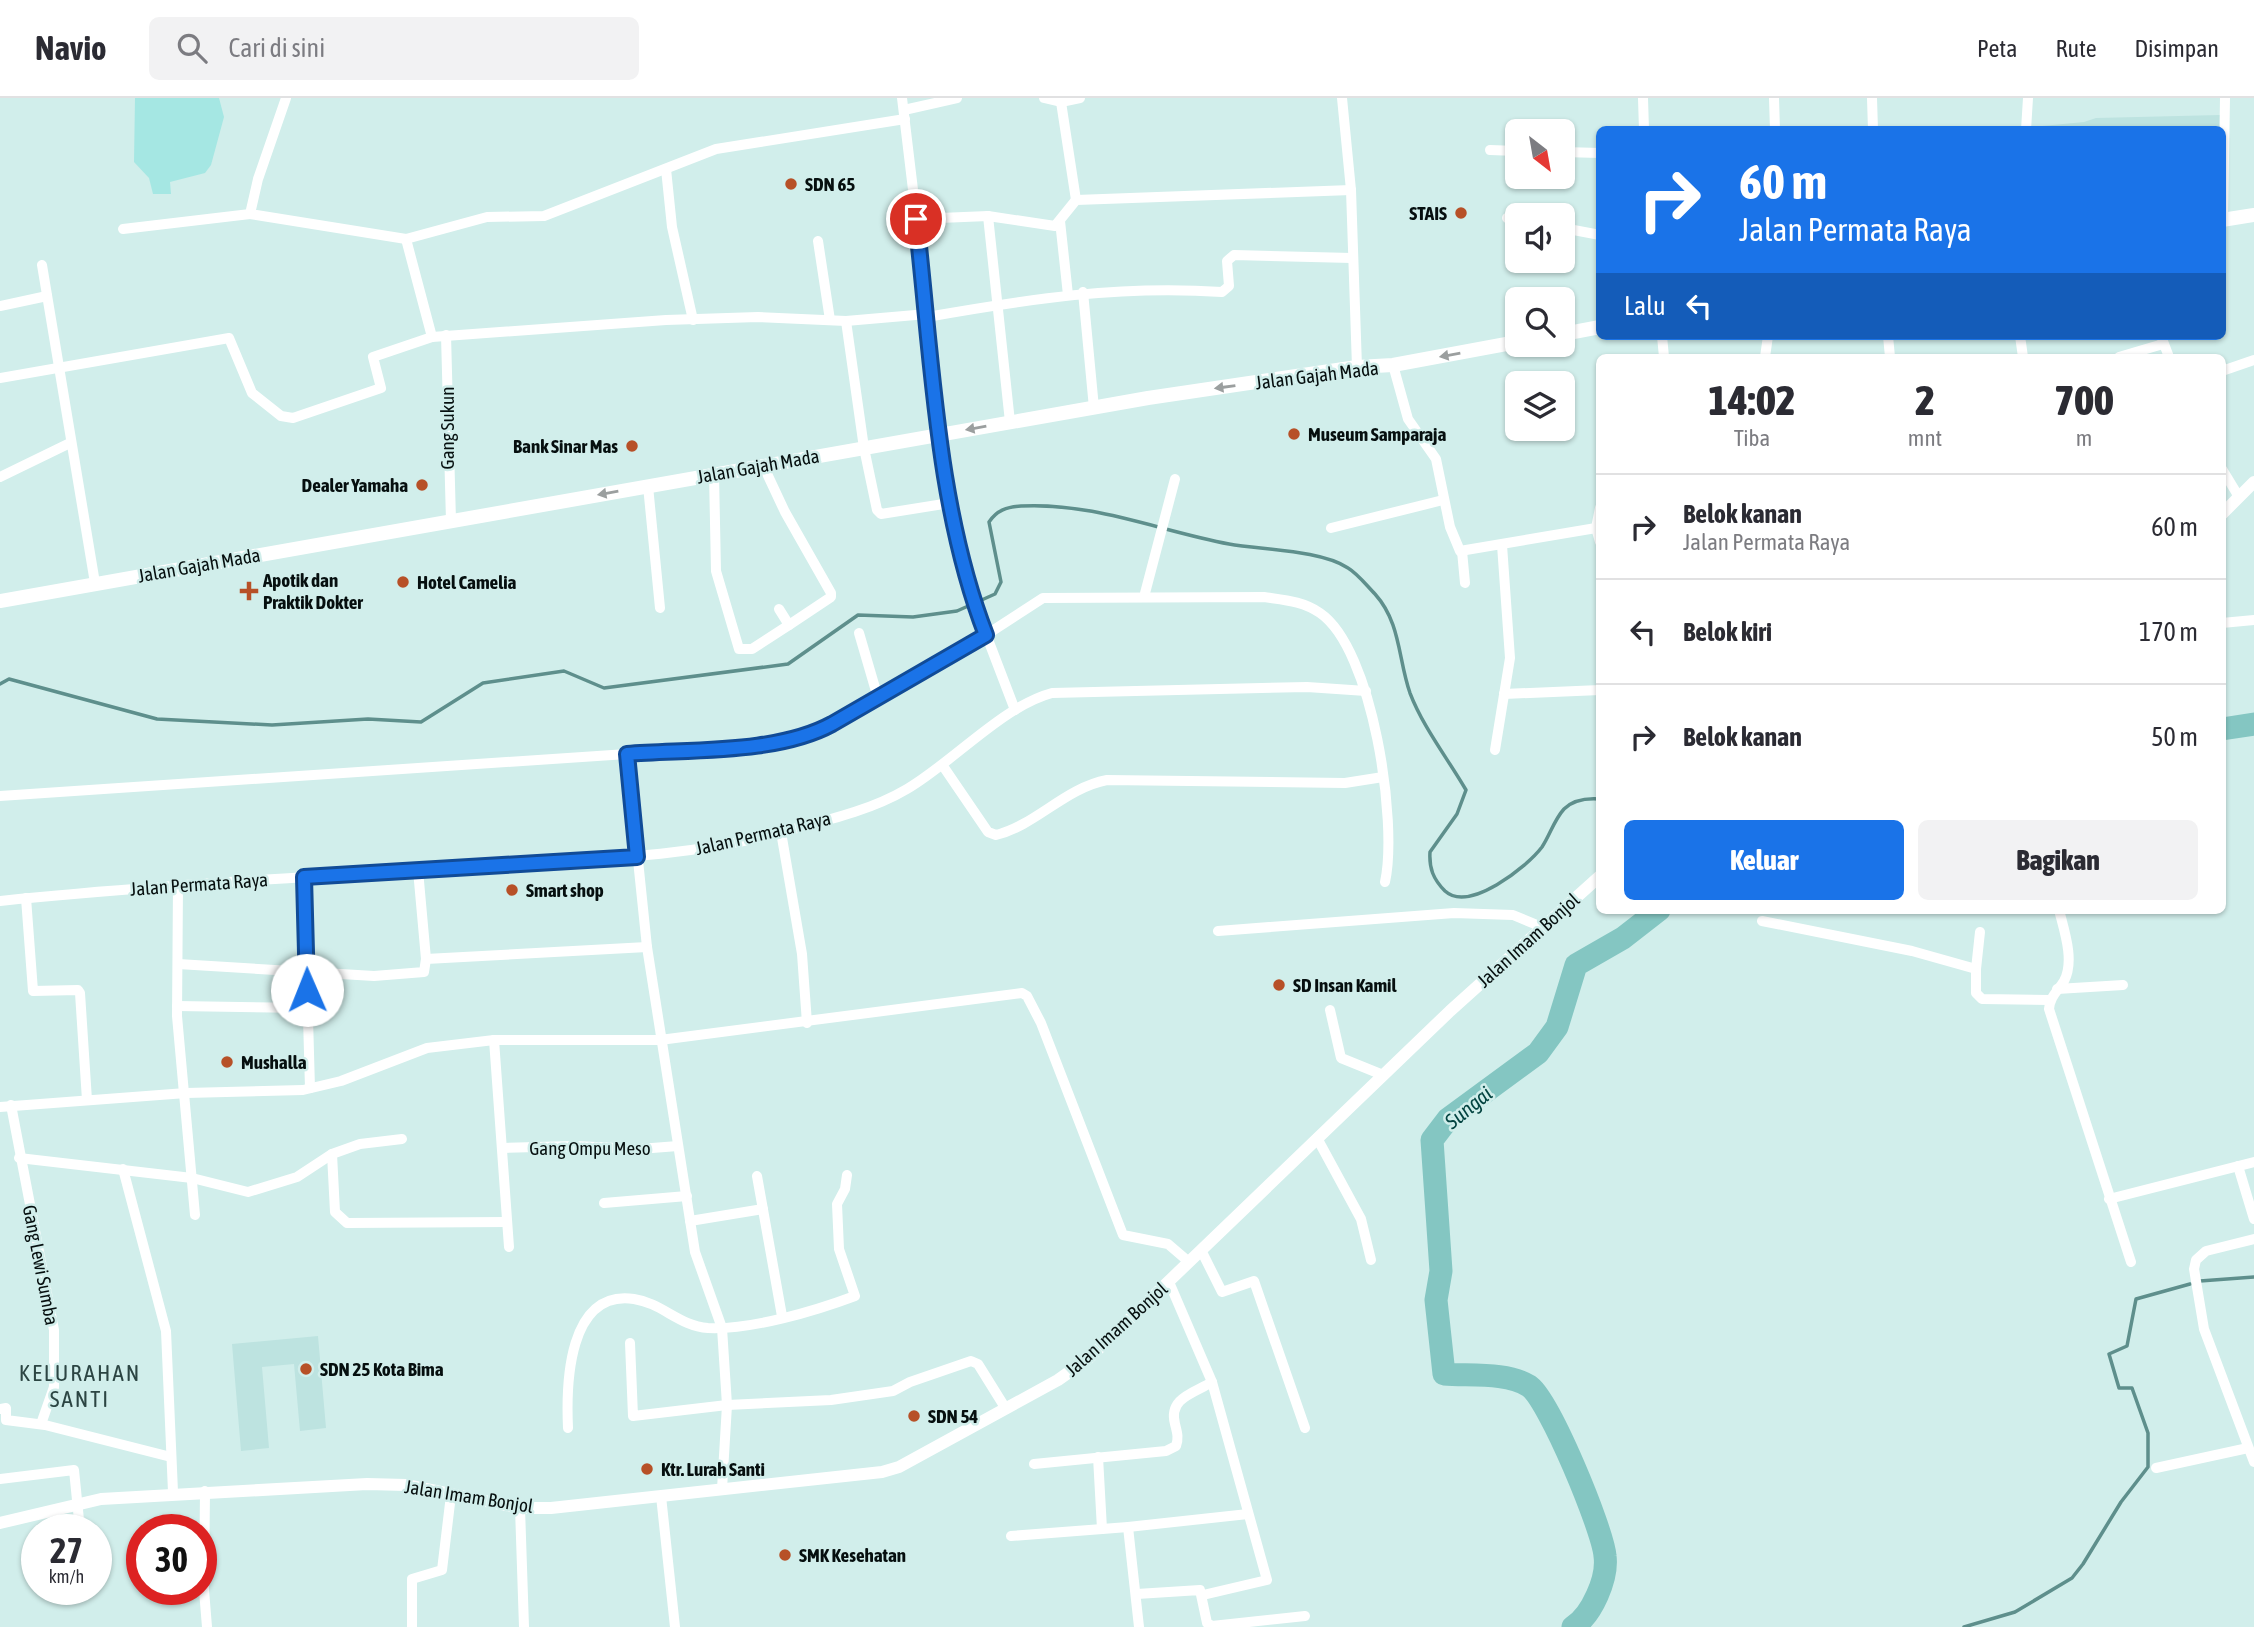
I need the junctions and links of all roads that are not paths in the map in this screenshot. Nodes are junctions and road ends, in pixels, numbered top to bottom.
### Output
1 (286, 98) edge
2 (902, 98) edge
3 (957, 98) edge
4 (1044, 98) edge
5 (1080, 98) edge
6 (1342, 98) edge
7 (1643, 98) edge
8 (1774, 98) edge
9 (1872, 98) edge
10 (2028, 98) edge
11 (2225, 98) edge
12 (1061, 102) junction
13 (905, 115) junction
14 (1644, 126) edge
15 (1776, 126) edge
16 (1874, 126) edge
17 (2026, 126) edge
18 (2225, 126) edge
19 (1490, 150) dead end
20 (1505, 151) edge
21 (1575, 152) edge
22 (1596, 153) edge
23 (666, 169) junction
24 (1350, 190) junction
25 (1076, 200) junction
26 (250, 214) junction
27 (2254, 215) edge
28 (988, 216) junction
29 (916, 219) junction
30 (2226, 220) edge
31 (1060, 221) junction
32 (123, 229) dead end
33 (1575, 230) edge
34 (1596, 234) edge
35 (406, 239) junction
36 (818, 241) dead end
37 (1352, 258) junction
38 (42, 265) dead end
39 (1083, 292) junction
40 (1068, 295) junction
41 (47, 296) junction
42 (998, 305) junction
43 (0, 306) edge
44 (927, 315) junction
45 (693, 320) junction
46 (830, 320) junction
47 (846, 321) junction
48 (1596, 328) edge
49 (1575, 332) edge
50 (446, 335) junction
51 (432, 337) junction
52 (2162, 340) edge
53 (1505, 344) edge
54 (2127, 354) edge
55 (2254, 360) edge
56 (1393, 365) junction
57 (58, 367) junction
58 (1357, 367) junction
59 (2226, 370) edge
60 (0, 378) edge
61 (1094, 408) junction
62 (1010, 422) junction
63 (941, 434) junction
64 (70, 443) junction
65 (864, 448) junction
66 (763, 465) junction
67 (714, 474) junction
68 (2226, 476) edge
69 (0, 477) edge
70 (1175, 479) dead end
71 (2254, 482) edge
72 (648, 486) junction
73 (2239, 497) junction
74 (1443, 500) junction
75 (950, 503) junction
76 (2226, 510) edge
77 (451, 521) junction
78 (1331, 528) dead end
79 (1596, 528) edge
80 (1502, 545) junction
81 (1462, 551) junction
82 (95, 583) junction
83 (1465, 583) dead end
84 (1144, 597) junction
85 (0, 601) edge
86 (660, 608) dead end
87 (779, 609) dead end
88 (2254, 620) edge
89 (2226, 623) edge
90 (789, 625) junction
91 (859, 633) dead end
92 (986, 635) junction
93 (1596, 690) edge
94 (1366, 691) junction
95 (1504, 694) junction
96 (878, 698) junction
97 (1015, 710) junction
98 (1494, 750) dead end
99 (627, 754) junction
100 (943, 766) junction
101 (1383, 777) junction
102 (0, 796) edge
103 (781, 832) junction
104 (637, 857) junction
105 (418, 870) junction
106 (304, 877) junction
107 (1596, 880) edge
108 (1385, 882) dead end
109 (178, 885) junction
110 (26, 898) junction
111 (0, 901) edge
112 (2060, 914) edge
113 (1762, 921) dead end
114 (1542, 927) junction
115 (1218, 931) dead end
116 (1980, 932) dead end
117 (647, 947) junction
118 (426, 959) junction
119 (178, 964) junction
120 (1976, 969) junction
121 (306, 972) junction
122 (2123, 985) dead end
123 (2057, 989) junction
124 (2050, 1000) junction
125 (177, 1006) junction
126 (307, 1008) junction
127 (1330, 1010) dead end
128 (807, 1023) junction
129 (494, 1040) junction
130 (660, 1040) junction
131 (1383, 1075) junction
132 (310, 1088) junction
133 (186, 1093) junction
134 (87, 1100) junction
135 (5, 1106) edge
136 (1317, 1138) junction
137 (402, 1139) dead end
138 (678, 1146) junction
139 (502, 1148) junction
140 (332, 1154) junction
141 (19, 1158) junction
142 (2254, 1162) edge
143 (2238, 1166) junction
144 (123, 1169) junction
145 (847, 1175) dead end
146 (757, 1176) dead end
147 (192, 1178) junction
148 (687, 1196) junction
149 (2109, 1199) junction
150 (604, 1203) dead end
151 (763, 1209) junction
152 (195, 1215) dead end
153 (2254, 1219) edge
154 (691, 1221) junction
155 (507, 1222) junction
156 (2254, 1239) edge
157 (509, 1247) dead end
158 (1201, 1250) junction
159 (1371, 1260) dead end
160 (1189, 1262) junction
161 (2131, 1262) dead end
162 (1169, 1282) junction
163 (782, 1316) junction
164 (723, 1328) junction
165 (630, 1343) dead end
166 (1212, 1382) junction
167 (727, 1405) junction
168 (0, 1409) edge
169 (1006, 1409) junction
170 (41, 1424) junction
171 (568, 1427) dead end
172 (1305, 1428) dead end
173 (2252, 1456) edge
174 (171, 1457) junction
175 (1098, 1457) junction
176 (1034, 1464) dead end
177 (2156, 1468) dead end
178 (0, 1479) edge
179 (722, 1489) junction
180 (205, 1491) junction
181 (173, 1492) junction
182 (451, 1495) junction
183 (661, 1496) junction
184 (78, 1504) junction
185 (520, 1508) junction
186 (79, 1514) edge
187 (1248, 1514) junction
188 (0, 1523) edge
189 (1128, 1527) junction
190 (1102, 1529) junction
191 (1011, 1535) dead end
192 (1137, 1594) junction
193 (1203, 1595) junction
194 (1306, 1616) dead end
195 (1286, 1623) edge
196 (1225, 1626) edge
197 (207, 1627) edge
198 (412, 1627) edge
199 (524, 1627) edge
200 (675, 1627) edge
201 (1139, 1627) edge

1 - 26 street
2 - 13 street
3 - 13 street
4 - 12 street
5 - 12 street
6 - 24 street
7 - 14 street
8 - 15 street
9 - 16 street
10 - 17 street
11 - 18 street
12 - 25 street
13 - 23 street
13 - 29 street
19 - 20 street
21 - 22 street
23 - 35 street
23 - 45 street
24 - 25 street
24 - 37 street
25 - 31 street
26 - 32 street
26 - 35 street
27 - 30 main road
28 - 29 street
28 - 31 street
28 - 42 street
29 - 44 street
31 - 40 street
33 - 34 street
35 - 51 street
36 - 46 street
37 - 39 street
37 - 58 street
38 - 41 street
39 - 40 street
39 - 61 street
40 - 42 street
41 - 43 street
41 - 57 street
42 - 44 street
42 - 62 street
44 - 47 street
44 - 63 street
45 - 46 street
45 - 50 street
46 - 47 street
47 - 65 street
48 - 49 main road
50 - 51 street
50 - 77 street, Gang Sukun
51 - 57 street
52 - 54 street
53 -> 56 main road, Jalan Gajah Mada
55 - 59 street
56 - 58 main road, Jalan Gajah Mada
56 - 74 street
57 - 60 street
57 - 64 street
58 -> 61 main road, Jalan Gajah Mada
61 - 62 main road, Jalan Gajah Mada
62 -> 63 main road, Jalan Gajah Mada
63 - 65 main road, Jalan Gajah Mada
63 - 75 street
64 - 69 street
64 - 82 street
65 - 66 main road, Jalan Gajah Mada
65 - 75 street
66 - 67 main road, Jalan Gajah Mada
66 - 90 street
67 - 72 main road, Jalan Gajah Mada
67 - 90 street
68 - 73 street
70 - 84 street
71 - 73 street
72 -> 77 main road, Jalan Gajah Mada
72 - 86 street
73 - 76 street
74 - 78 street
74 - 81 street
75 - 92 street
77 - 82 main road, Jalan Gajah Mada
79 - 80 street
80 - 81 street
80 - 95 street
81 - 83 street
82 - 85 main road, Jalan Gajah Mada
84 - 92 street
84 - 94 street
87 - 90 street
88 - 89 street
91 - 96 street
92 - 96 street
92 - 97 street
93 - 95 street
94 - 97 street, Jalan Permata Raya
94 - 101 street
95 - 98 street
96 - 99 street
97 - 100 street, Jalan Permata Raya
99 - 102 street
99 - 104 street
100 - 101 street
100 - 103 street, Jalan Permata Raya
101 - 108 street
103 - 104 street, Jalan Permata Raya
103 - 128 street
104 - 105 street, Jalan Permata Raya
104 - 117 street
105 - 106 street, Jalan Permata Raya
105 - 118 street
106 - 109 street, Jalan Permata Raya
106 - 121 street
107 - 114 street, Jalan Imam Bonjol
109 - 110 street, Jalan Permata Raya
109 - 119 street
110 - 111 street, Jalan Permata Raya
110 - 134 street
112 - 123 street
113 - 120 street
114 - 115 street
114 - 131 street, Jalan Imam Bonjol
116 - 120 street
117 - 118 street
117 - 130 street
118 - 121 street
119 - 121 street
119 - 125 street
120 - 124 street
121 - 126 street
122 - 123 street
123 - 124 street
124 - 149 street
125 - 126 street
125 - 133 street
126 - 132 street
127 - 131 street
128 - 130 street
128 - 160 street
129 - 130 street
129 - 132 street
129 - 139 street
130 - 138 street
131 - 136 street, Jalan Imam Bonjol
132 - 133 street
133 - 134 street
133 - 147 street
134 - 135 street
135 - 141 street, Gang Lewi Sumba
136 - 158 street, Jalan Imam Bonjol
136 - 159 street
137 - 140 street
138 - 139 street, Gang Ompu Meso
138 - 148 street
139 - 155 street
140 - 147 street
140 - 155 street
141 - 144 street
141 - 170 street, Gang Lewi Sumba
142 - 143 street
143 - 149 street
143 - 153 street
144 - 147 street
144 - 174 street
145 - 163 street
146 - 151 street
147 - 152 street
148 - 150 street
148 - 154 street
149 - 161 street
151 - 154 street
151 - 163 street
154 - 164 street
155 - 157 street
156 - 173 street
158 - 160 street, Jalan Imam Bonjol
158 - 172 street
160 - 162 street, Jalan Imam Bonjol
162 - 166 street
162 - 169 street, Jalan Imam Bonjol
163 - 164 street
164 - 167 street
164 - 171 street
165 - 167 street
166 - 175 street
166 - 187 street
167 - 169 street
167 - 179 street
168 - 170 street
169 - 179 street, Jalan Imam Bonjol
170 - 174 street
173 - 177 street
174 - 181 street
175 - 176 street
175 - 190 street
178 - 184 street
179 - 183 street, Jalan Imam Bonjol
180 - 181 street, Jalan Imam Bonjol
180 - 182 street, Jalan Imam Bonjol
180 - 197 street
181 - 184 street, Jalan Imam Bonjol
182 - 185 street, Jalan Imam Bonjol
182 - 198 street
183 - 185 street, Jalan Imam Bonjol
183 - 200 street
184 - 186 street
184 - 188 street, Jalan Imam Bonjol
185 - 199 street
187 - 189 street
187 - 193 street
189 - 190 street
189 - 192 street
190 - 191 street
192 - 193 street
192 - 201 street
193 - 196 street
194 - 195 street
195 - 196 street

